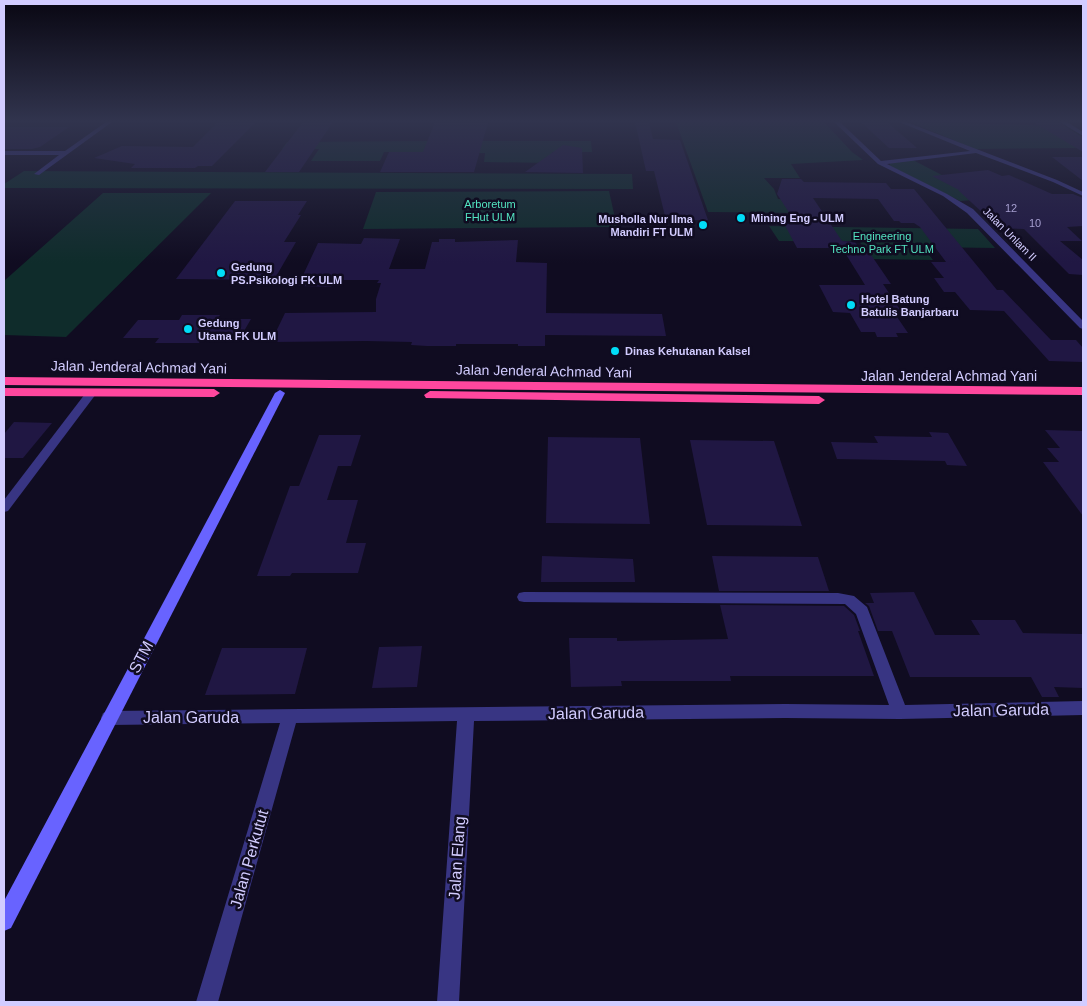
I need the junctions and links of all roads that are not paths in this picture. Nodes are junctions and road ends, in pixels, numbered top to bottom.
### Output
1 (44, 169) edge
2 (55, 169) edge
3 (892, 169) edge
4 (1023, 169) edge
5 (37, 174) dead end
6 (49, 174) dead end
7 (1083, 194) edge
8 (1083, 326) edge
9 (53, 380) junction
10 (4, 381) edge
11 (124, 381) junction
12 (4, 392) edge
13 (43, 392) junction
14 (92, 392) junction
15 (1083, 392) edge
16 (114, 393) junction
17 (280, 393) junction
18 (1083, 402) edge
19 (4, 508) edge
20 (524, 597) dead end
21 (1083, 708) edge
22 (900, 712) junction
23 (466, 714) junction
24 (290, 717) junction
25 (109, 718) junction
26 (4, 921) edge
27 (207, 1002) edge
28 (448, 1002) edge

1 - 5 street
2 - 6 street
3 - 8 street, Jalan Unlam II
4 - 7 street
9 - 10 highway, Jalan Jenderal Achmad Yani
9 - 11 highway, Jalan Jenderal Achmad Yani
9 - 13 highway
11 - 15 highway, Jalan Jenderal Achmad Yani
11 - 16 highway
12 - 13 highway, Jalan Jenderal Achmad Yani
13 - 14 highway, Jalan Jenderal Achmad Yani
14 - 16 highway, Jalan Jenderal Achmad Yani
14 - 19 street
16 - 17 highway, Jalan Jenderal Achmad Yani
17 - 18 highway, Jalan Jenderal Achmad Yani
17 - 25 street, STM
20 - 22 street
21 - 22 street, Jalan Garuda
22 - 23 street, Jalan Garuda
23 - 24 street, Jalan Garuda
23 - 28 street, Jalan Elang
24 - 25 street, Jalan Garuda
24 - 27 street, Jalan Perkutut
25 - 26 street, STM

